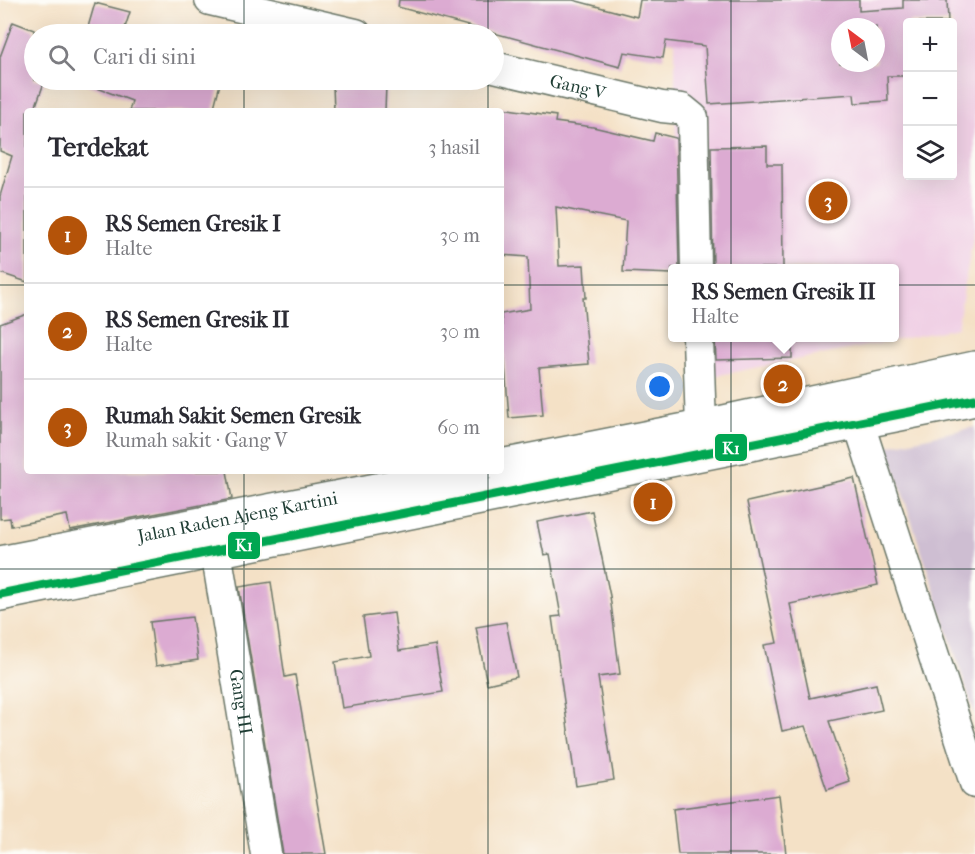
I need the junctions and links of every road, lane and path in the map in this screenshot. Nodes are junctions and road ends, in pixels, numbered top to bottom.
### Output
1 (210, 0) edge
2 (313, 24) edge
3 (504, 69) edge
4 (696, 264) edge
5 (698, 342) edge
6 (975, 368) edge
7 (975, 399) edge
8 (859, 424) junction
9 (701, 427) junction
10 (504, 466) edge
11 (564, 468) junction
12 (460, 474) edge
13 (216, 551) junction
14 (0, 563) edge
15 (0, 594) edge
16 (975, 783) edge
17 (266, 854) edge

1 - 2 street
3 - 4 street, Gang V
5 - 9 street
6 - 9 highway, Jalan Raden Ajeng Kartini
7 - 8 highway, Jalan Raden Ajeng Kartini
8 - 11 highway, Jalan Raden Ajeng Kartini
8 - 16 street
9 - 11 highway, Jalan Raden Ajeng Kartini
10 - 11 highway, Jalan Raden Ajeng Kartini
11 - 13 highway, Jalan Raden Ajeng Kartini
12 - 14 highway, Jalan Raden Ajeng Kartini
13 - 15 highway, Jalan Raden Ajeng Kartini
13 - 17 street, Gang III

